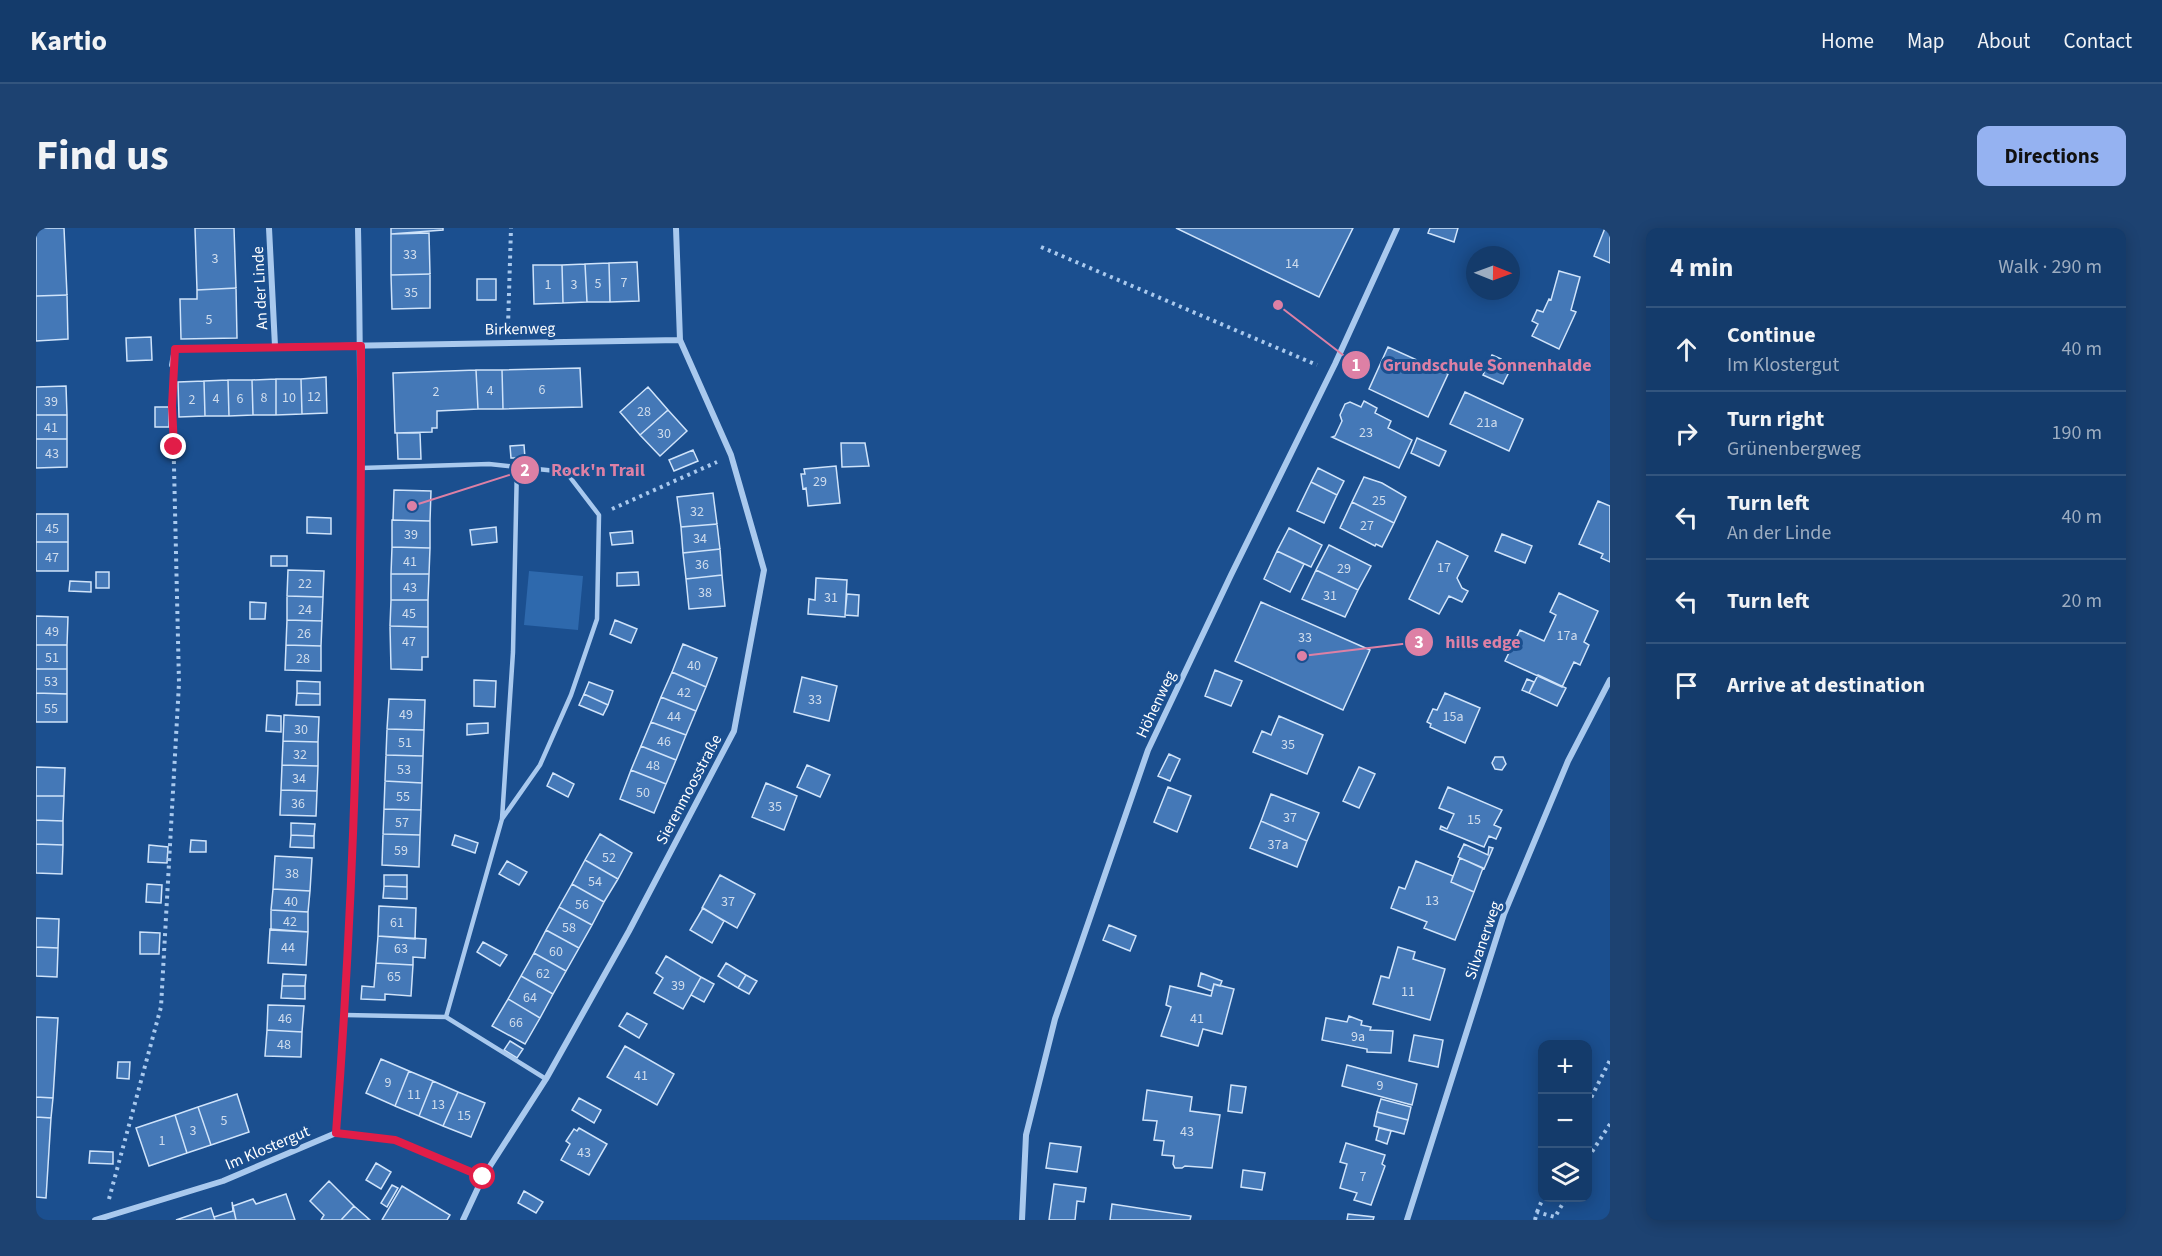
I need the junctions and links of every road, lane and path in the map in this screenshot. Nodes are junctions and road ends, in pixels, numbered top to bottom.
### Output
1 (269, 228) edge
2 (358, 228) edge
3 (511, 228) edge
4 (676, 228) edge
5 (1397, 228) edge
6 (1041, 247) dead end
7 (680, 340) junction
8 (508, 341) junction
9 (275, 346) junction
10 (361, 346) junction
11 (172, 365) joint
12 (1331, 371) junction
13 (731, 455) junction
14 (517, 465) junction
15 (361, 468) junction
16 (599, 515) junction
17 (1610, 680) edge
18 (502, 819) junction
19 (345, 1015) junction
20 (446, 1017) junction
21 (1610, 1060) edge
22 (546, 1079) junction
23 (1592, 1094) edge
24 (1610, 1124) edge
25 (336, 1133) junction
26 (1592, 1151) edge
27 (483, 1177) junction
28 (1541, 1202) edge
29 (1564, 1202) edge
30 (1538, 1212) junction
31 (103, 1217) junction
32 (94, 1220) edge
33 (463, 1220) edge
34 (1022, 1220) edge
35 (1407, 1220) edge
36 (1535, 1220) edge

1 - 9 street, An der Linde
2 - 10 street
3 - 8 path
4 - 7 street, Sierenmoosstraße
5 - 12 street, Höhenweg
6 - 12 path
7 - 8 street, Birkenweg
7 - 13 street, Sierenmoosstraße
8 - 10 street, Birkenweg
9 - 10 street, An der Linde
9 - 11 street, An der Linde
10 - 15 street
11 - 31 path
12 - 34 street, Höhenweg
13 - 16 path
13 - 22 street, Sierenmoosstraße
14 - 15 lane
14 - 16 lane
14 - 18 lane
15 - 19 street
16 - 18 lane
17 - 35 street, Silvanerweg
18 - 20 lane
19 - 20 lane
19 - 25 street
20 - 22 lane
21 - 23 path
22 - 27 street, Sierenmoosstraße
24 - 26 path
25 - 27 street, Im Klostergut
25 - 31 street, Im Klostergut
27 - 33 street, Sierenmoosstraße
28 - 30 path
29 - 30 path
30 - 36 path
31 - 32 street, Im Klostergut

